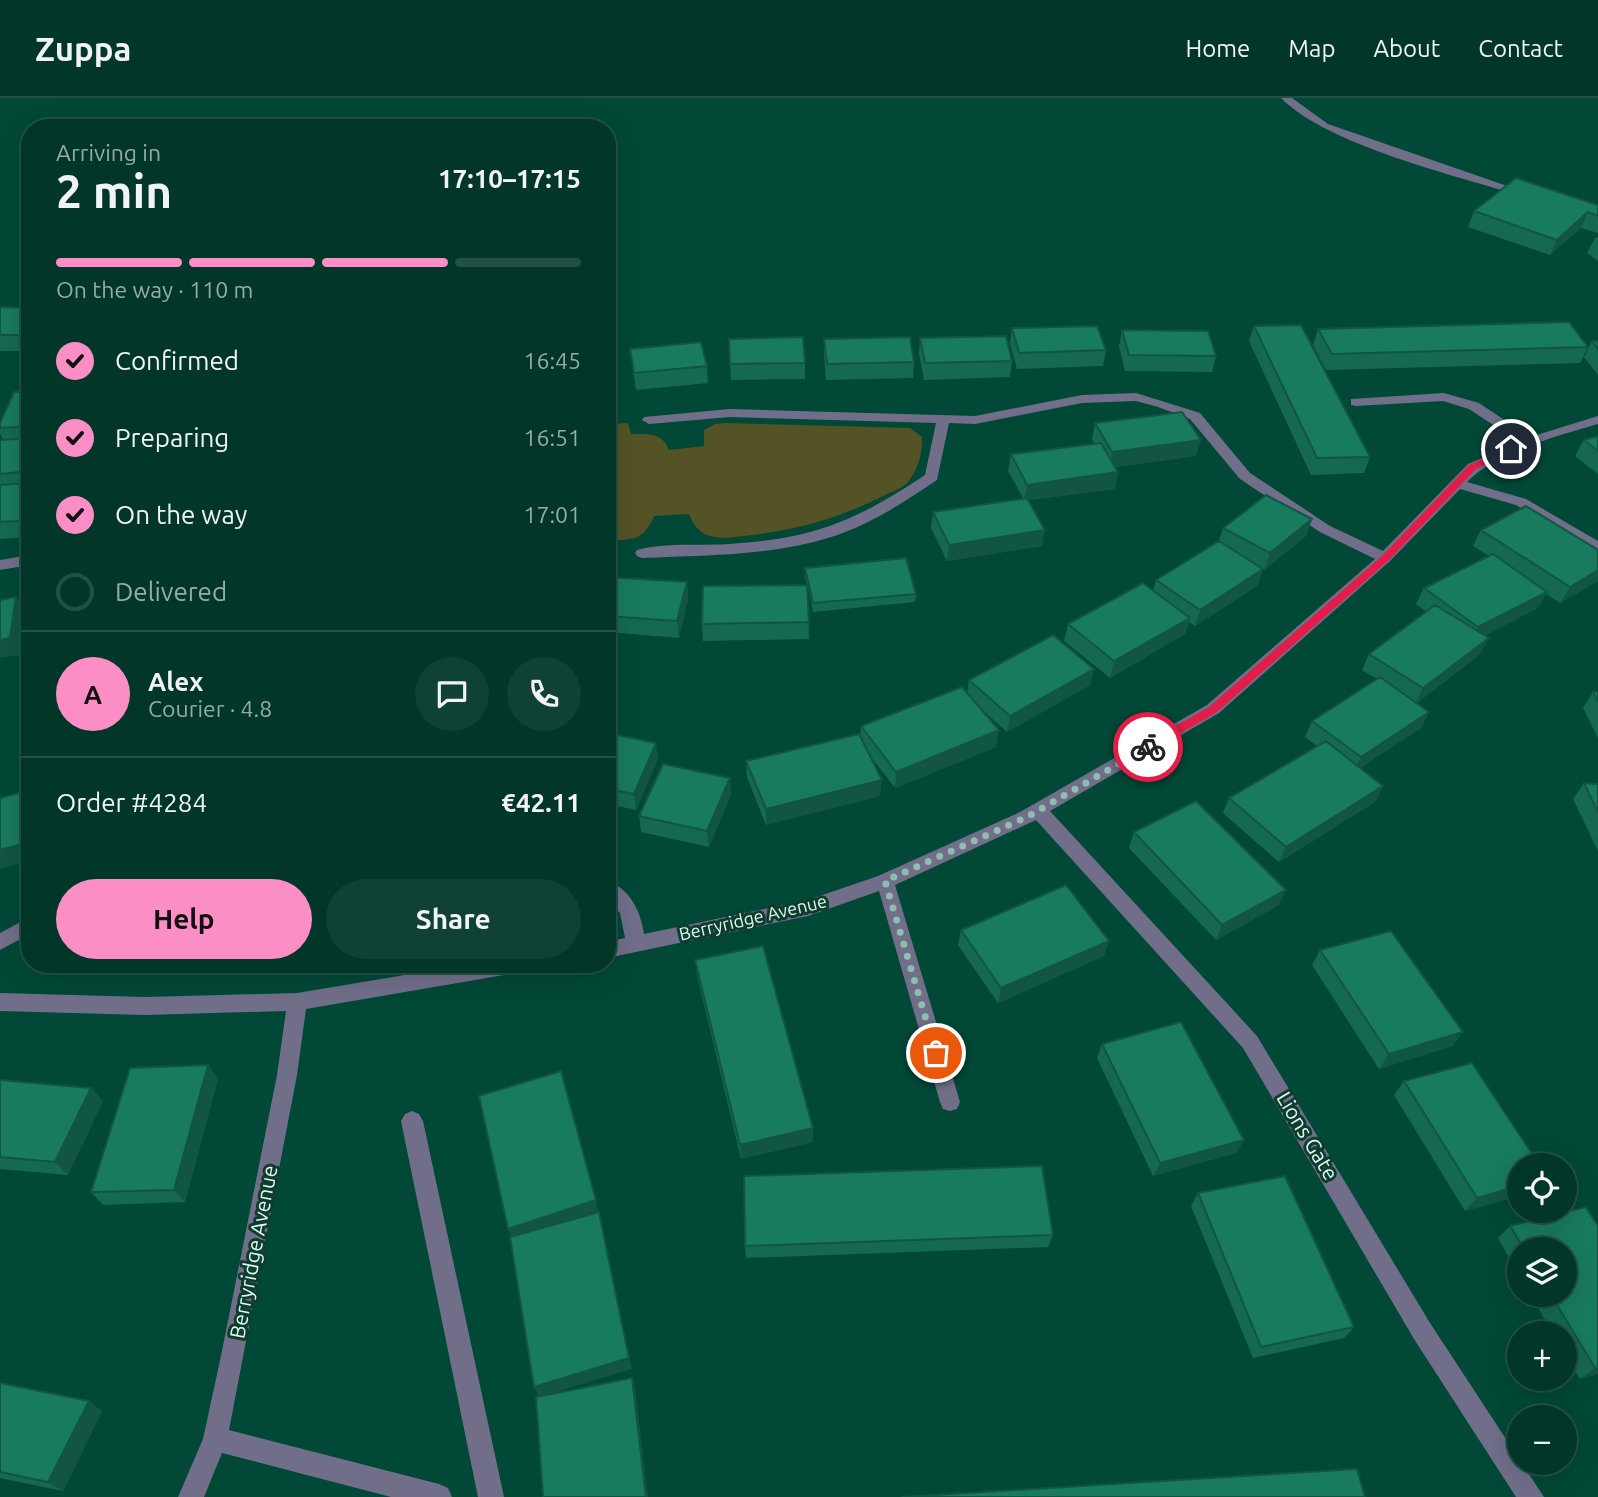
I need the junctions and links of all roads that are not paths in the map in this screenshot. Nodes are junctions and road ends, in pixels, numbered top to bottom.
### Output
1 (1286, 98) edge
2 (1541, 199) edge
3 (1356, 402) dead end
4 (649, 420) dead end
5 (1598, 420) edge
6 (943, 421) junction
7 (1528, 442) junction
8 (1456, 483) junction
9 (1598, 547) edge
10 (642, 553) dead end
11 (1385, 558) junction
12 (21, 562) edge
13 (0, 565) edge
14 (1038, 810) junction
15 (885, 881) junction
16 (616, 894) edge
17 (21, 930) edge
18 (0, 943) edge
19 (635, 945) junction
20 (616, 948) edge
21 (468, 973) edge
22 (0, 1002) edge
23 (297, 1002) junction
24 (950, 1102) dead end
25 (412, 1121) dead end
26 (215, 1439) junction
27 (191, 1497) edge
28 (439, 1497) edge
29 (491, 1497) edge
30 (1531, 1497) edge

1 - 2 street
3 - 7 street
4 - 6 street
5 - 7 street, Berryridge Avenue
6 - 10 street
6 - 11 street
7 - 8 street, Berryridge Avenue
8 - 9 street
8 - 11 street, Berryridge Avenue
11 - 14 street, Berryridge Avenue
12 - 13 street
14 - 15 street, Berryridge Avenue
14 - 30 street, Lions Gate
15 - 19 street, Berryridge Avenue
15 - 24 street
16 - 19 street
17 - 18 street
19 - 20 street, Berryridge Avenue
21 - 23 street
22 - 23 street
23 - 26 street, Berryridge Avenue
25 - 29 street
26 - 27 street, Berryridge Avenue
26 - 28 street

